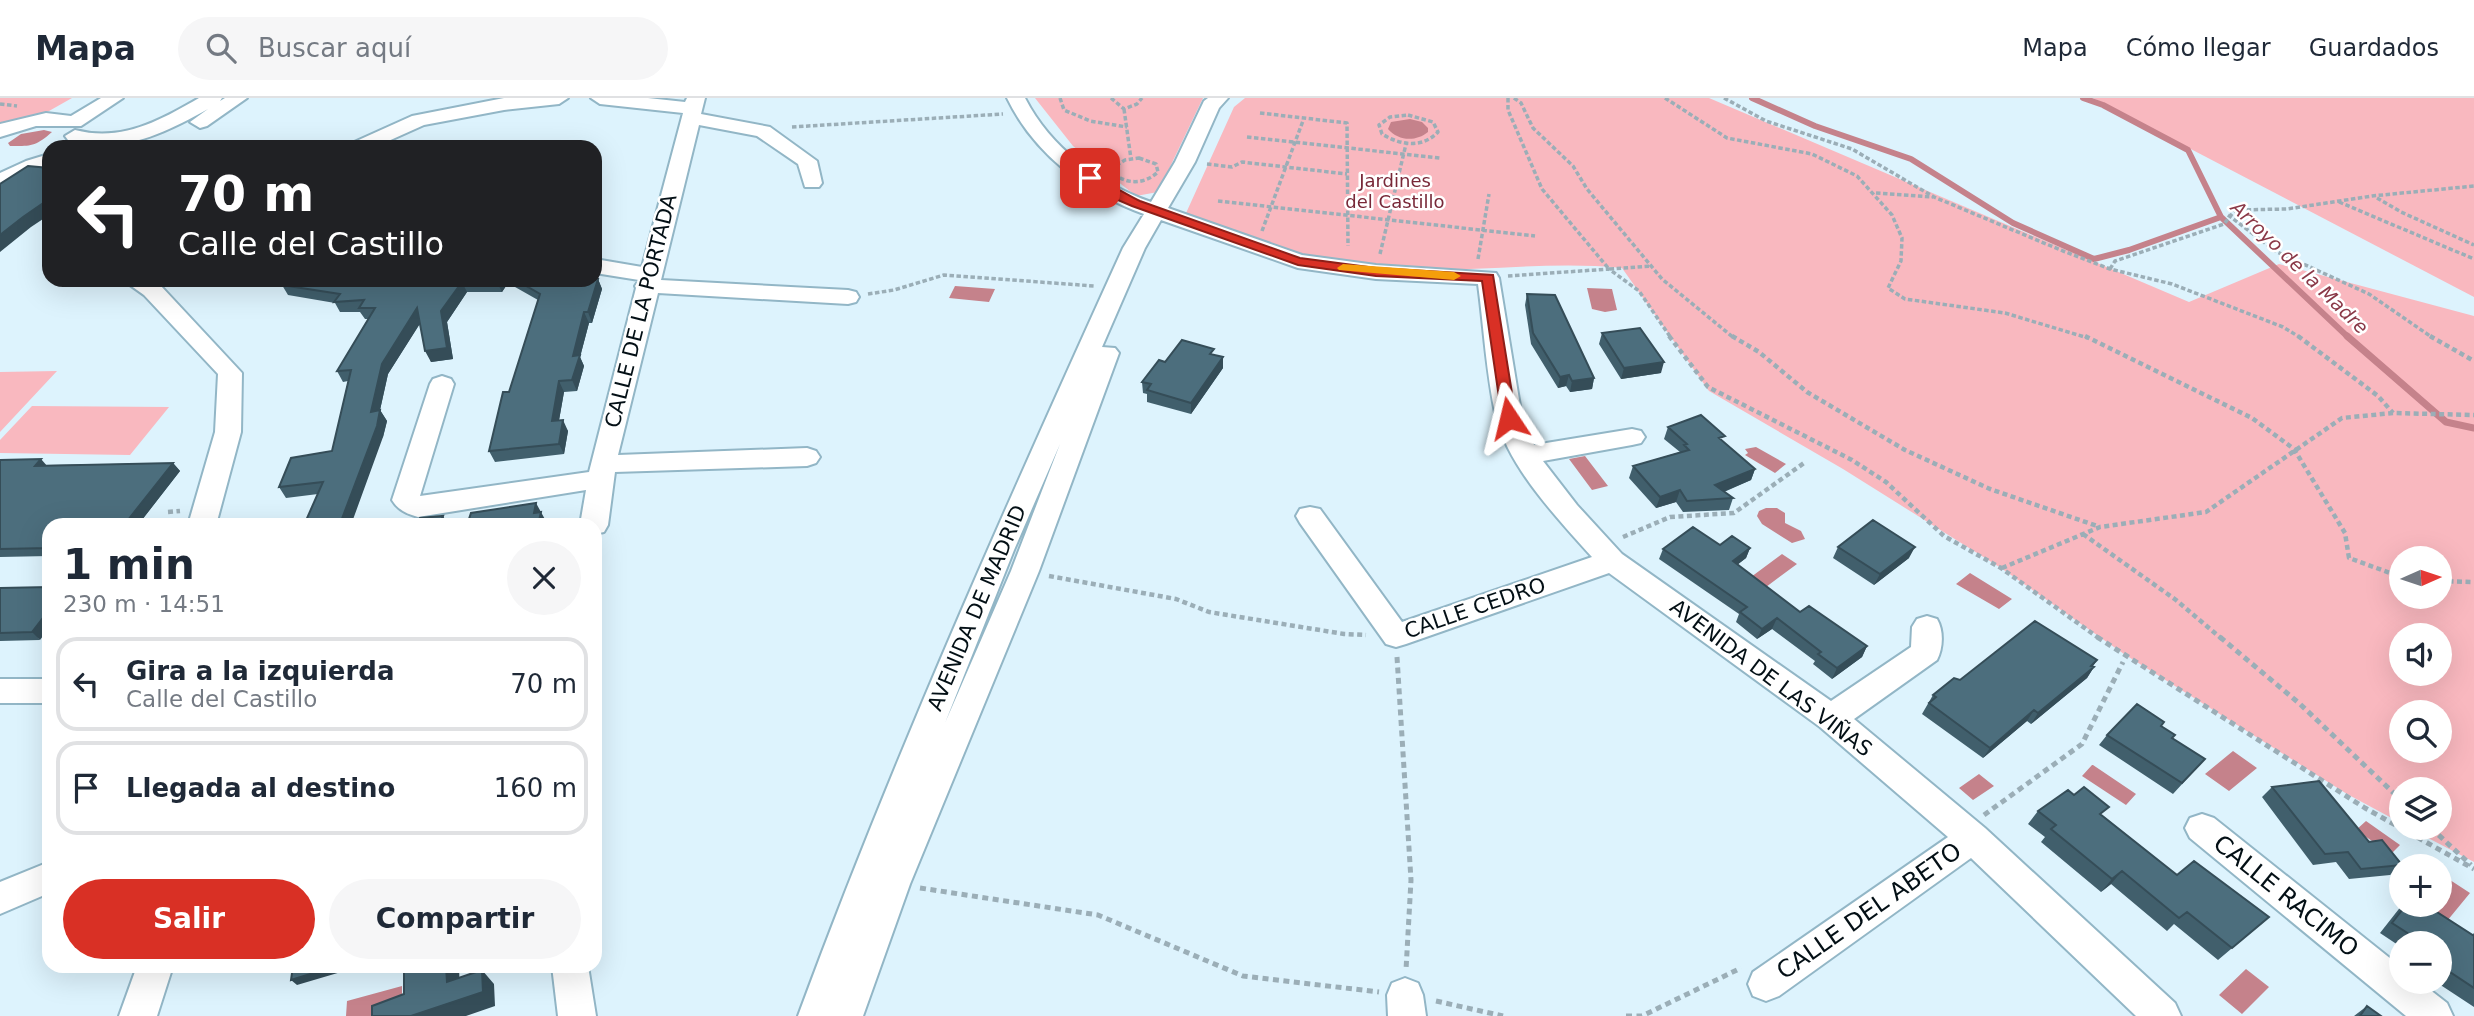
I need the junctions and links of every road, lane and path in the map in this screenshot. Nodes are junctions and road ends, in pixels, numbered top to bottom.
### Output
1 (90, 98) edge
2 (114, 98) edge
3 (213, 98) edge
4 (238, 98) edge
5 (559, 98) edge
6 (600, 98) edge
7 (1060, 98) edge
8 (1111, 98) edge
9 (1142, 98) edge
10 (1219, 98) edge
11 (1508, 98) edge
12 (1514, 98) edge
13 (1665, 98) edge
14 (1724, 98) edge
15 (1019, 105) edge
16 (693, 108) edge
17 (1124, 108) junction
18 (1260, 113) dead end
19 (52, 118) junction
20 (1304, 118) junction
21 (1126, 128) junction
22 (0, 131) edge
23 (763, 131) junction
24 (69, 135) edge
25 (1247, 137) dead end
26 (111, 140) edge
27 (149, 140) edge
28 (375, 140) edge
29 (1295, 142) junction
30 (1406, 144) junction
31 (1347, 148) junction
32 (1403, 154) junction
33 (42, 157) edge
34 (1440, 158) dead end
35 (1131, 159) junction
36 (1213, 165) dead end
37 (1, 167) edge
38 (1286, 168) junction
39 (1348, 174) junction
40 (812, 183) dead end
41 (2474, 186) edge
42 (1875, 193) junction
43 (1489, 194) dead end
44 (1934, 197) junction
45 (2375, 197) junction
46 (1218, 201) dead end
47 (2338, 201) junction
48 (1271, 206) junction
49 (1158, 209) junction
50 (1348, 214) junction
51 (2228, 215) junction
52 (1389, 219) junction
53 (1483, 230) junction
54 (1260, 235) dead end
55 (1535, 236) dead end
56 (2474, 245) edge
57 (1348, 246) dead end
58 (2474, 259) edge
59 (1651, 266) junction
60 (602, 268) edge
61 (1483, 268) junction
62 (1609, 269) junction
63 (2110, 269) junction
64 (1376, 272) junction
65 (647, 281) junction
66 (147, 287) edge
67 (1116, 288) junction
68 (848, 297) joint
69 (2474, 361) edge
70 (442, 384) dead end
71 (2393, 414) junction
72 (2474, 415) edge
73 (1632, 437) dead end
74 (2294, 449) junction
75 (1525, 455) junction
76 (807, 457) dead end
77 (1804, 463) dead end
78 (601, 472) junction
79 (168, 512) dead end
80 (1310, 516) dead end
81 (193, 518) edge
82 (595, 518) edge
83 (2100, 527) junction
84 (2082, 533) junction
85 (1615, 550) junction
86 (2001, 568) junction
87 (1025, 572) junction
88 (2389, 573) edge
89 (2452, 581) edge
90 (2474, 582) edge
91 (1927, 627) dead end
92 (1396, 636) junction
93 (2123, 662) dead end
94 (0, 691) edge
95 (42, 691) edge
96 (1831, 718) junction
97 (2389, 789) edge
98 (1977, 827) junction
99 (2202, 828) dead end
100 (2444, 840) edge
101 (2474, 869) edge
102 (42, 880) edge
103 (893, 884) junction
104 (0, 898) edge
105 (153, 973) edge
106 (571, 973) edge
107 (1756, 975) joint
108 (1406, 1005) edge
109 (138, 1016) edge
110 (577, 1016) edge
111 (817, 1016) edge
112 (844, 1016) edge
113 (1503, 1016) edge
114 (1626, 1016) edge
115 (2162, 1016) edge
116 (2434, 1016) edge

1 - 19 street
2 - 24 street
3 - 26 street
4 - 27 street
5 - 28 street
6 - 16 street
7 - 21 path
8 - 17 path
9 - 17 path
10 - 49 street, AVENIDA DE MADRID
11 - 62 path
12 - 59 path
13 - 42 path
14 - 44 path
15 - 23 path
15 - 49 street
16 - 23 street
16 - 65 street, CALLE DE LA PORTADA
17 - 21 path
18 - 20 path
19 - 22 street
19 - 24 street
20 - 29 path
20 - 31 path
21 - 35 path
23 - 40 street
25 - 29 path
29 - 31 path
29 - 38 path
30 - 30 path
30 - 32 path
31 - 32 path
31 - 39 path
32 - 34 path
32 - 52 path
33 - 37 street
35 - 35 path
36 - 38 path
38 - 39 path
38 - 48 path
39 - 50 path
41 - 45 path
42 - 44 path
42 - 74 path
43 - 53 path
44 - 63 path
45 - 47 path
45 - 56 path
46 - 48 path
47 - 51 path
47 - 58 path
48 - 50 path
48 - 54 path
49 - 64 street
49 - 67 street, AVENIDA DE MADRID
49 - 87 street, AVENIDA DE MADRID
50 - 52 path
50 - 57 path
51 - 63 path
51 - 69 path
52 - 53 path
52 - 64 path
53 - 55 path
53 - 61 path
59 - 62 path
59 - 83 path
60 - 65 street
61 - 62 path
61 - 64 street
61 - 75 street, AVENIDA DE LAS VIÑAS
62 - 86 path
63 - 71 path
65 - 68 street
65 - 78 street, CALLE DE LA PORTADA
66 - 81 street
67 - 68 path
67 - 111 street, AVENIDA DE MADRID
70 - 78 street
71 - 72 path
71 - 74 path
73 - 75 street
74 - 83 path
74 - 88 path
75 - 85 street, AVENIDA DE LAS VIÑAS
76 - 78 street
77 - 85 path
78 - 82 street, CALLE DE LA PORTADA
79 - 81 path
80 - 92 street, CALLE CEDRO
83 - 84 path
84 - 86 path
84 - 97 path
85 - 92 street, CALLE CEDRO
85 - 96 street, AVENIDA DE LAS VIÑAS
86 - 101 path
87 - 92 path
87 - 103 street, AVENIDA DE MADRID
89 - 90 path
91 - 96 street
92 - 108 path
93 - 98 path
94 - 95 street
96 - 98 street, AVENIDA DE LAS VIÑAS
98 - 107 street, CALLE DEL ABETO
98 - 115 street, AVENIDA DE LAS VIÑAS
99 - 116 street, CALLE RACIMO
100 - 101 path
102 - 104 street
103 - 108 path
103 - 112 street, AVENIDA DE MADRID
105 - 109 street
106 - 110 street
107 - 114 path
108 - 113 path

